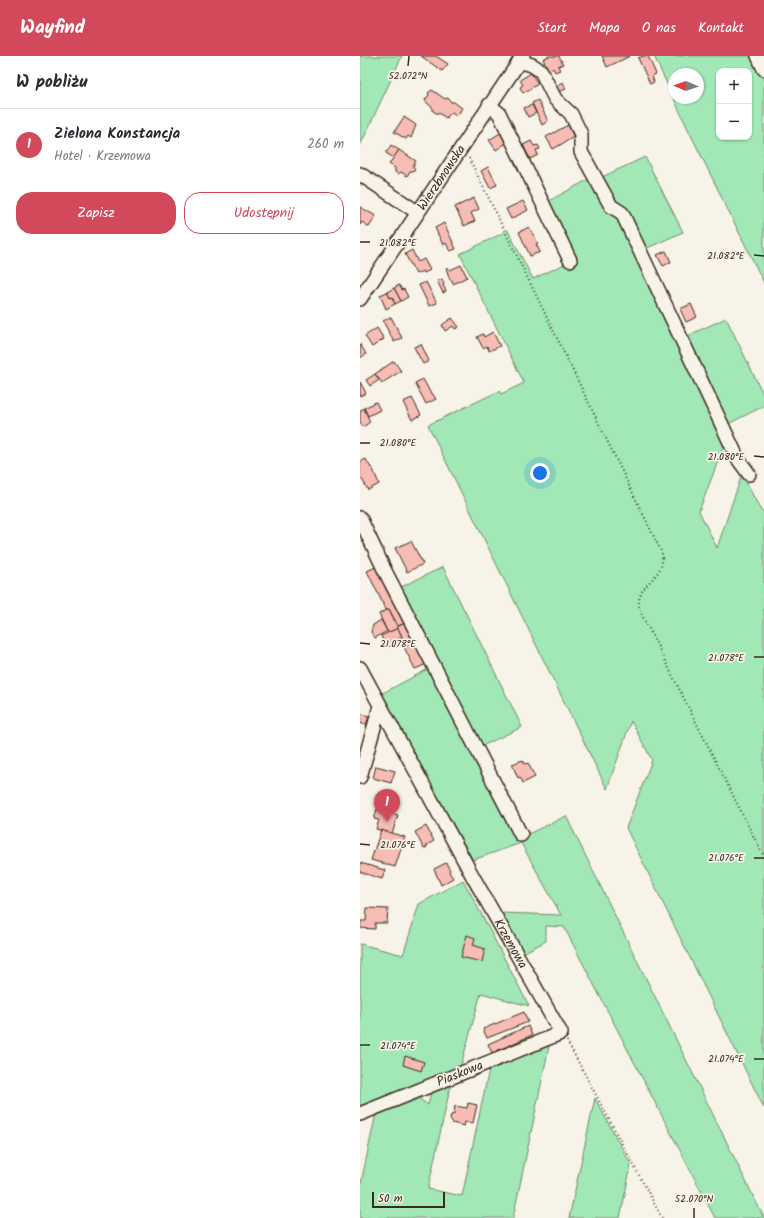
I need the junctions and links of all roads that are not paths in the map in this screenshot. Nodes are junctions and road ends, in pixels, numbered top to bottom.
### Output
1 (758, 56) edge
2 (521, 58) edge
3 (764, 68) edge
4 (489, 105) junction
5 (360, 174) edge
6 (417, 212) junction
7 (570, 260) dead end
8 (360, 299) edge
9 (749, 474) dead end
10 (360, 518) edge
11 (360, 668) edge
12 (380, 706) junction
13 (392, 728) junction
14 (371, 737) junction
15 (360, 777) edge
16 (521, 835) dead end
17 (561, 1033) joint
18 (360, 1114) edge

1 - 3 street
2 - 4 street, Wierzbnowska
2 - 9 street
4 - 6 street, Wierzbnowska
4 - 7 street
5 - 6 street
6 - 8 street, Wierzbnowska
10 - 16 street
11 - 12 street, Krzemowa
12 - 13 street, Krzemowa
12 - 14 street
13 - 14 street
13 - 17 street, Krzemowa
14 - 15 street
17 - 18 street, Piaskowa

